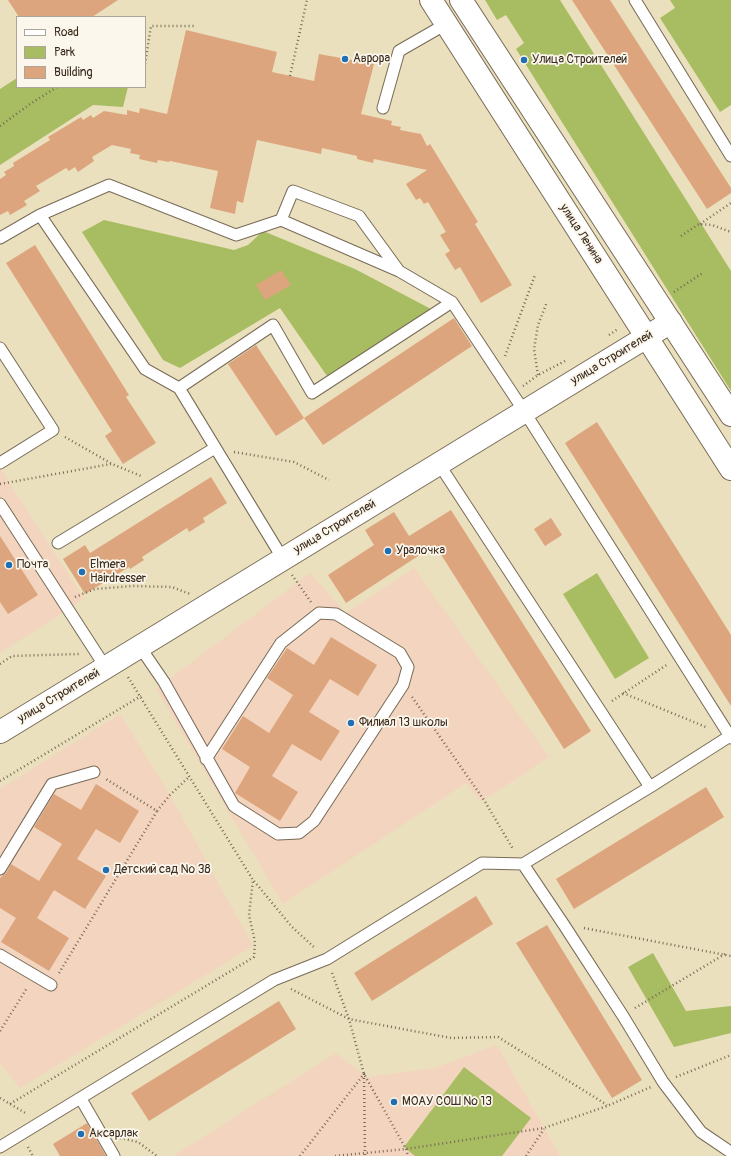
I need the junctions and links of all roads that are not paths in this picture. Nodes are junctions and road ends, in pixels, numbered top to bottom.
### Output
1 (431, 0) edge
2 (461, 0) edge
3 (635, 0) edge
4 (446, 24) junction
5 (383, 108) dead end
6 (731, 156) edge
7 (40, 215) junction
8 (280, 220) junction
9 (0, 238) edge
10 (399, 271) junction
11 (452, 302) junction
12 (671, 322) junction
13 (647, 336) junction
14 (1, 352) edge
15 (179, 388) junction
16 (524, 412) junction
17 (731, 415) edge
18 (215, 448) junction
19 (0, 462) edge
20 (439, 464) junction
21 (731, 469) edge
22 (0, 504) edge
23 (58, 543) dead end
24 (287, 567) junction
25 (140, 647) junction
26 (107, 661) junction
27 (0, 732) edge
28 (730, 737) edge
29 (206, 759) junction
30 (94, 772) road end
31 (650, 787) junction
32 (523, 864) junction
33 (0, 868) edge
34 (0, 955) edge
35 (52, 985) road end
36 (81, 1099) junction
37 (0, 1147) edge
38 (729, 1152) edge
39 (114, 1156) edge

1 - 4 main road, улица Ленина
2 - 12 main road
3 - 6 lane
4 - 5 lane
4 - 13 main road, улица Ленина
7 - 8 lane
7 - 9 lane
7 - 15 lane
8 - 10 lane
8 - 10 lane
10 - 11 lane
11 - 15 lane
11 - 16 lane
12 - 13 main road, улица Строителей
12 - 17 main road
13 - 16 main road, улица Строителей
13 - 21 main road, улица Ленина
14 - 19 lane
15 - 18 lane
16 - 20 main road, улица Строителей
16 - 28 lane
18 - 23 lane
18 - 24 lane
20 - 24 main road, улица Строителей
20 - 31 lane
22 - 26 lane
24 - 25 main road, улица Строителей
25 - 26 main road, улица Строителей
25 - 29 lane
26 - 27 main road, улица Строителей
28 - 31 lane
29 - 29 lane
30 - 33 lane
31 - 32 lane
32 - 36 lane
32 - 38 lane
34 - 35 lane
36 - 37 lane
36 - 39 lane

